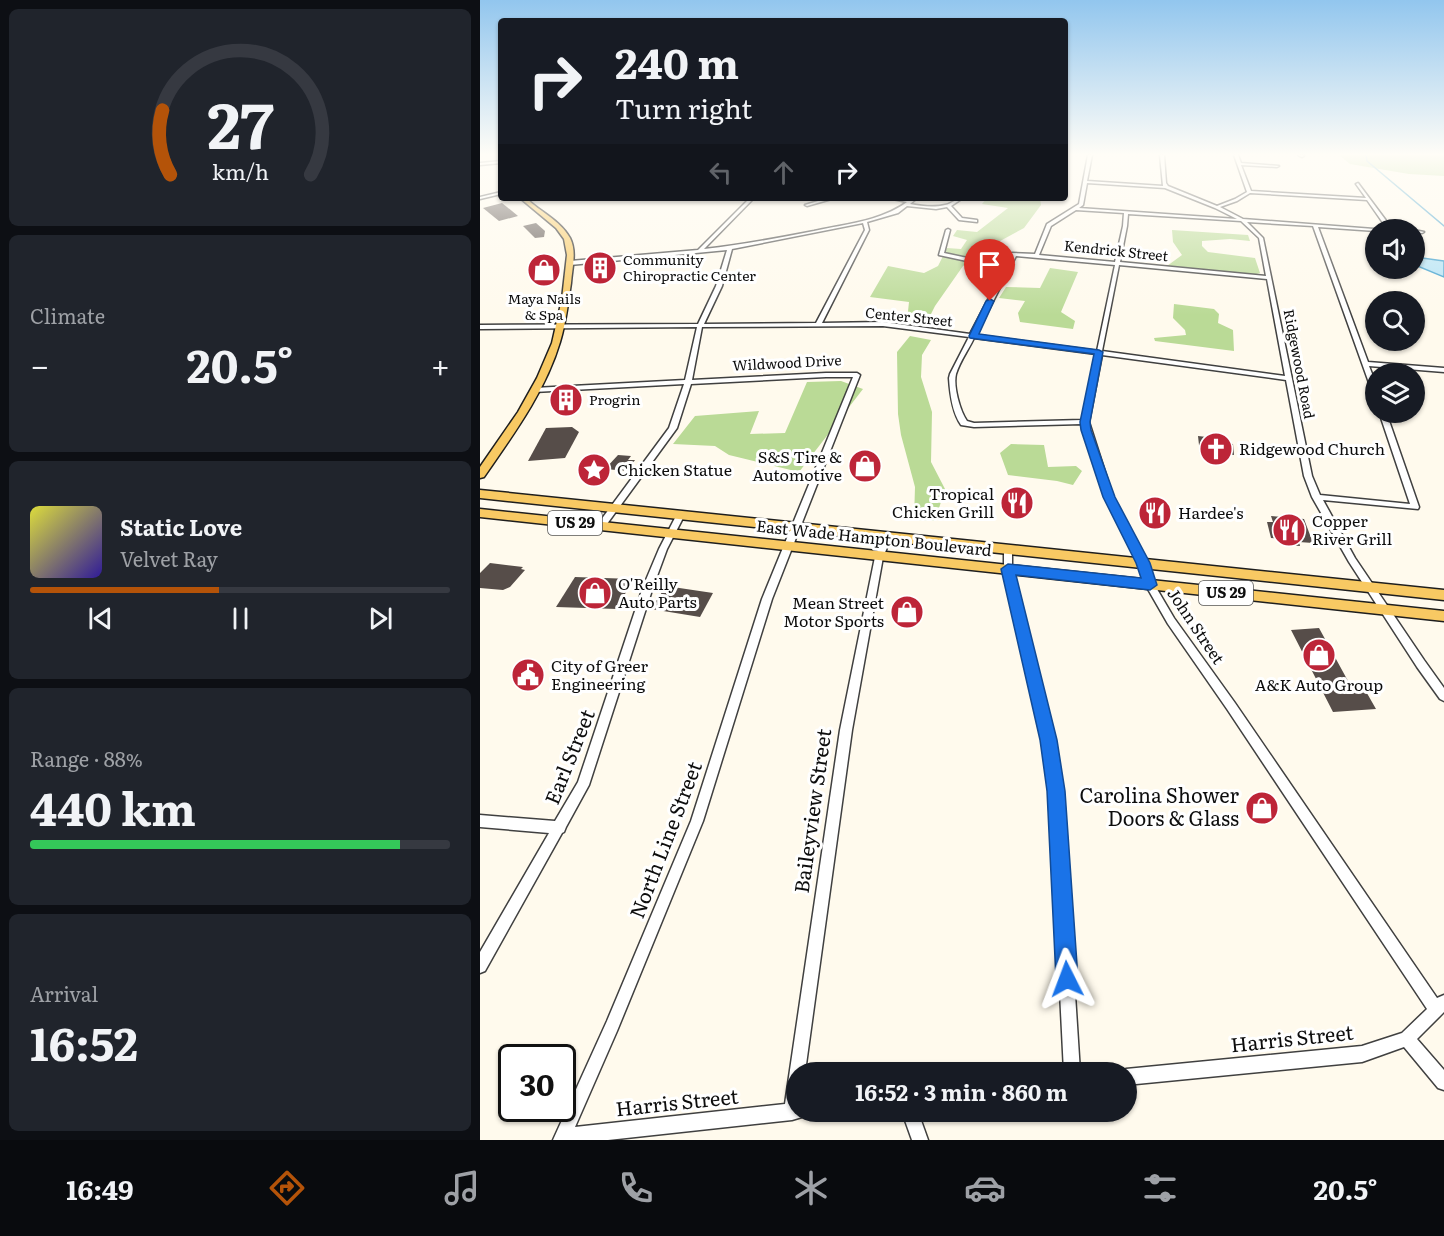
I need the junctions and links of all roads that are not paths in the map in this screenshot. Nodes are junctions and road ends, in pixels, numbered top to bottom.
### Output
1 (535, 208) edge
2 (742, 208) edge
3 (900, 208) edge
4 (950, 208) edge
5 (1222, 208) edge
6 (1078, 209) joint
7 (1126, 212) junction
8 (1241, 220) junction
9 (975, 221) dead end
10 (865, 222) junction
11 (1315, 225) junction
12 (1365, 229) edge
13 (948, 230) dead end
14 (730, 248) junction
15 (698, 252) junction
16 (1037, 255) junction
17 (570, 263) junction
18 (1118, 263) junction
19 (1007, 268) junction
20 (1270, 278) junction
21 (818, 324) junction
22 (561, 326) junction
23 (700, 326) junction
24 (480, 327) edge
25 (974, 336) junction
26 (1099, 352) junction
27 (1365, 364) edge
28 (1425, 369) edge
29 (1444, 370) edge
30 (1289, 378) junction
31 (688, 382) junction
32 (534, 390) junction
33 (1085, 422) junction
34 (1386, 423) edge
35 (480, 475) edge
36 (480, 494) edge
37 (1316, 497) junction
38 (614, 508) junction
39 (480, 513) edge
40 (680, 516) junction
41 (601, 526) junction
42 (795, 527) junction
43 (671, 534) junction
44 (888, 536) junction
45 (788, 546) junction
46 (1008, 549) junction
47 (879, 556) junction
48 (1143, 563) junction
49 (1008, 569) junction
50 (1150, 585) junction
51 (1370, 587) junction
52 (1444, 595) edge
53 (1385, 610) junction
54 (1444, 616) edge
55 (1444, 696) edge
56 (480, 821) edge
57 (560, 828) junction
58 (480, 966) edge
59 (1440, 1005) edge
60 (1407, 1039) junction
61 (798, 1062) edge
62 (1071, 1062) edge
63 (1137, 1076) edge
64 (1444, 1082) edge
65 (786, 1113) edge
66 (914, 1122) edge
67 (561, 1138) edge
68 (920, 1140) edge

1 - 17 main road
2 - 15 street
3 - 10 street
4 - 9 street
5 - 8 street, Ridgewood Road
6 - 7 street
6 - 16 street
7 - 8 street
7 - 18 street, John Street
8 - 11 street
8 - 20 street, Ridgewood Road
10 - 14 street
10 - 21 street
11 - 12 street
11 - 27 street
13 - 19 street
14 - 15 street
14 - 23 street
15 - 17 street
16 - 18 street, Kendrick Street
16 - 19 street, Kendrick Street
17 - 22 main road
18 - 20 street, Kendrick Street
18 - 26 street, John Street
19 - 25 street
20 - 30 street, Ridgewood Road
21 - 23 street, Center Street
21 - 25 street, Center Street
22 - 23 street, Center Street
22 - 24 street, Center Street
22 - 32 main road
23 - 31 street
25 - 26 street, Center Street
25 - 33 street
26 - 30 street, Center Street
26 - 33 street, John Street
28 - 29 street
30 - 37 street, Ridgewood Road
31 - 32 street, Wildwood Drive
31 - 38 street
31 - 42 street, Wildwood Drive
32 - 35 main road
33 - 48 street, John Street
34 - 37 street
36 - 38 main road, East Wade Hampton Boulevard / US 29
37 - 51 street, Ridgewood Road
38 - 40 main road, East Wade Hampton Boulevard / US 29
38 - 41 street
39 - 41 main road, East Wade Hampton Boulevard / US 29
40 - 42 main road, East Wade Hampton Boulevard / US 29
40 - 43 street, Earl Street
41 - 43 main road, East Wade Hampton Boulevard / US 29
42 - 44 main road, East Wade Hampton Boulevard / US 29
42 - 45 street, Wildwood Drive
43 - 45 main road, East Wade Hampton Boulevard / US 29
43 - 57 street, Earl Street
44 - 46 main road, East Wade Hampton Boulevard / US 29
44 - 47 street, Baileyview Street
45 - 47 main road, East Wade Hampton Boulevard / US 29
45 - 67 street, North Line Street
46 - 48 main road, East Wade Hampton Boulevard / US 29
46 - 49 street
47 - 49 main road, East Wade Hampton Boulevard / US 29
47 - 61 street, Baileyview Street
48 - 50 street, John Street
48 - 51 main road, East Wade Hampton Boulevard / US 29
49 - 50 main road, East Wade Hampton Boulevard / US 29
49 - 62 street
50 - 53 main road, East Wade Hampton Boulevard / US 29
50 - 59 street, John Street
51 - 52 main road, East Wade Hampton Boulevard / US 29
51 - 53 street, Ridgewood Road
53 - 54 main road, East Wade Hampton Boulevard / US 29
53 - 55 street, Ridgewood Road
56 - 57 street
57 - 58 street, Earl Street
59 - 60 street, Harris Street
60 - 63 street, Harris Street
60 - 64 street
65 - 67 street, Harris Street
66 - 68 street

